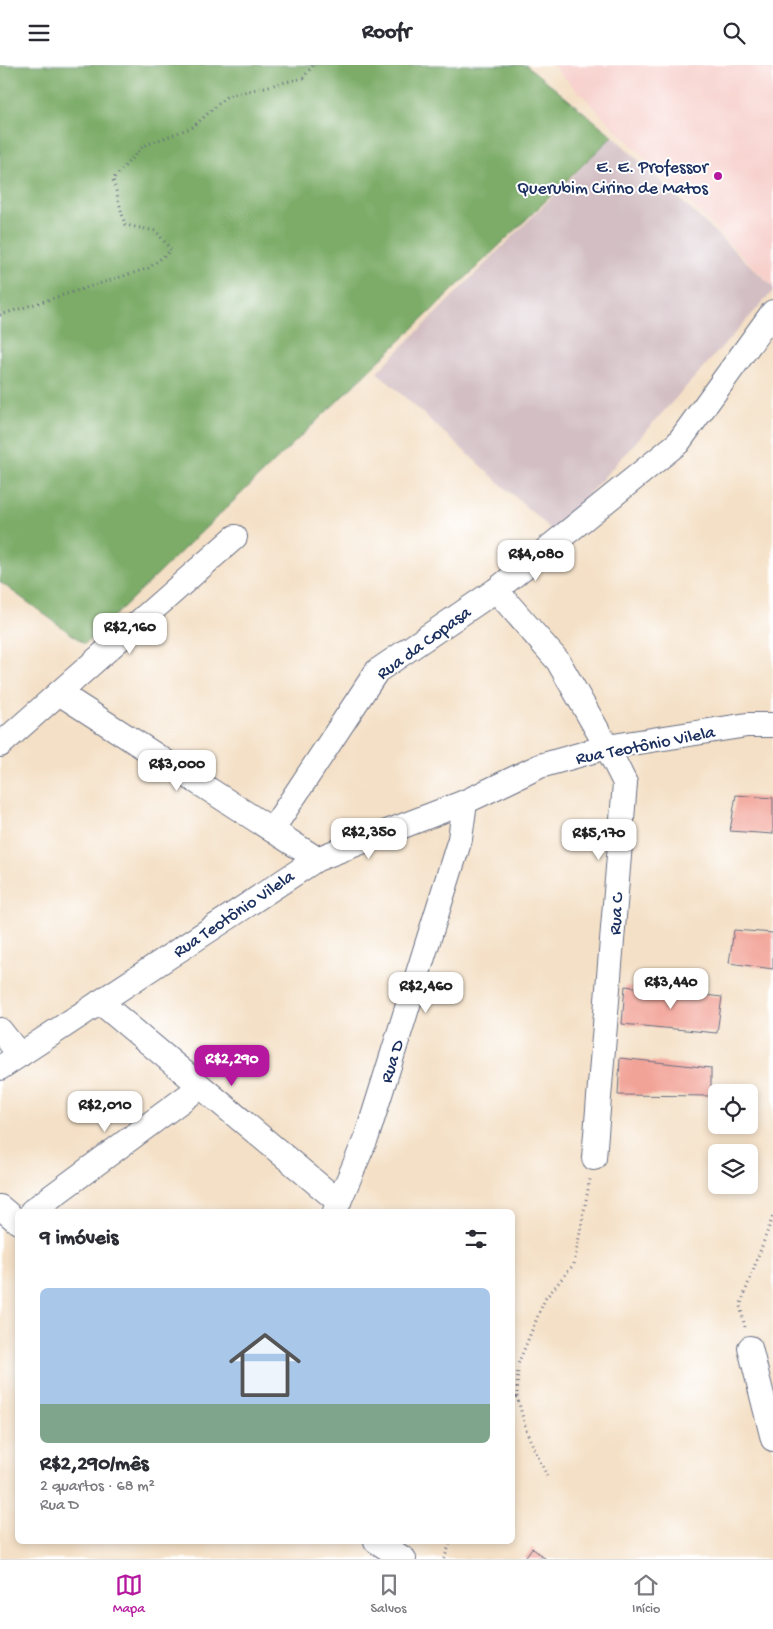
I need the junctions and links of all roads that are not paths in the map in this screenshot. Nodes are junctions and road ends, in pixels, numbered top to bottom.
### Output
1 (773, 312) edge
2 (235, 537) dead end
3 (496, 590) junction
4 (59, 693) junction
5 (773, 725) edge
6 (0, 745) edge
7 (608, 747) junction
8 (465, 803) junction
9 (272, 830) junction
10 (317, 859) junction
11 (100, 1002) junction
12 (0, 1030) edge
13 (20, 1055) junction
14 (0, 1068) edge
15 (200, 1087) junction
16 (594, 1158) road end
17 (0, 1207) edge
18 (337, 1207) edge
19 (35, 1209) edge
20 (15, 1220) edge
21 (750, 1348) road end
22 (773, 1439) edge
23 (381, 1544) edge
24 (404, 1559) edge

1 - 3 street, Rua da Copasa
2 - 4 street
3 - 7 street, Rua C
3 - 9 street, Rua da Copasa
4 - 6 street
4 - 9 street
5 - 7 street, Rua Teotônio Vilela
7 - 8 street, Rua Teotônio Vilela
7 - 16 street, Rua C
8 - 10 street, Rua Teotônio Vilela
8 - 18 street, Rua D
9 - 10 street
10 - 11 street, Rua Teotônio Vilela
11 - 13 street, Rua Teotônio Vilela
11 - 15 street, Rua D
12 - 13 street
13 - 14 street, Rua Teotônio Vilela
15 - 18 street, Rua D
15 - 19 street
17 - 20 street
21 - 22 street
23 - 24 street

